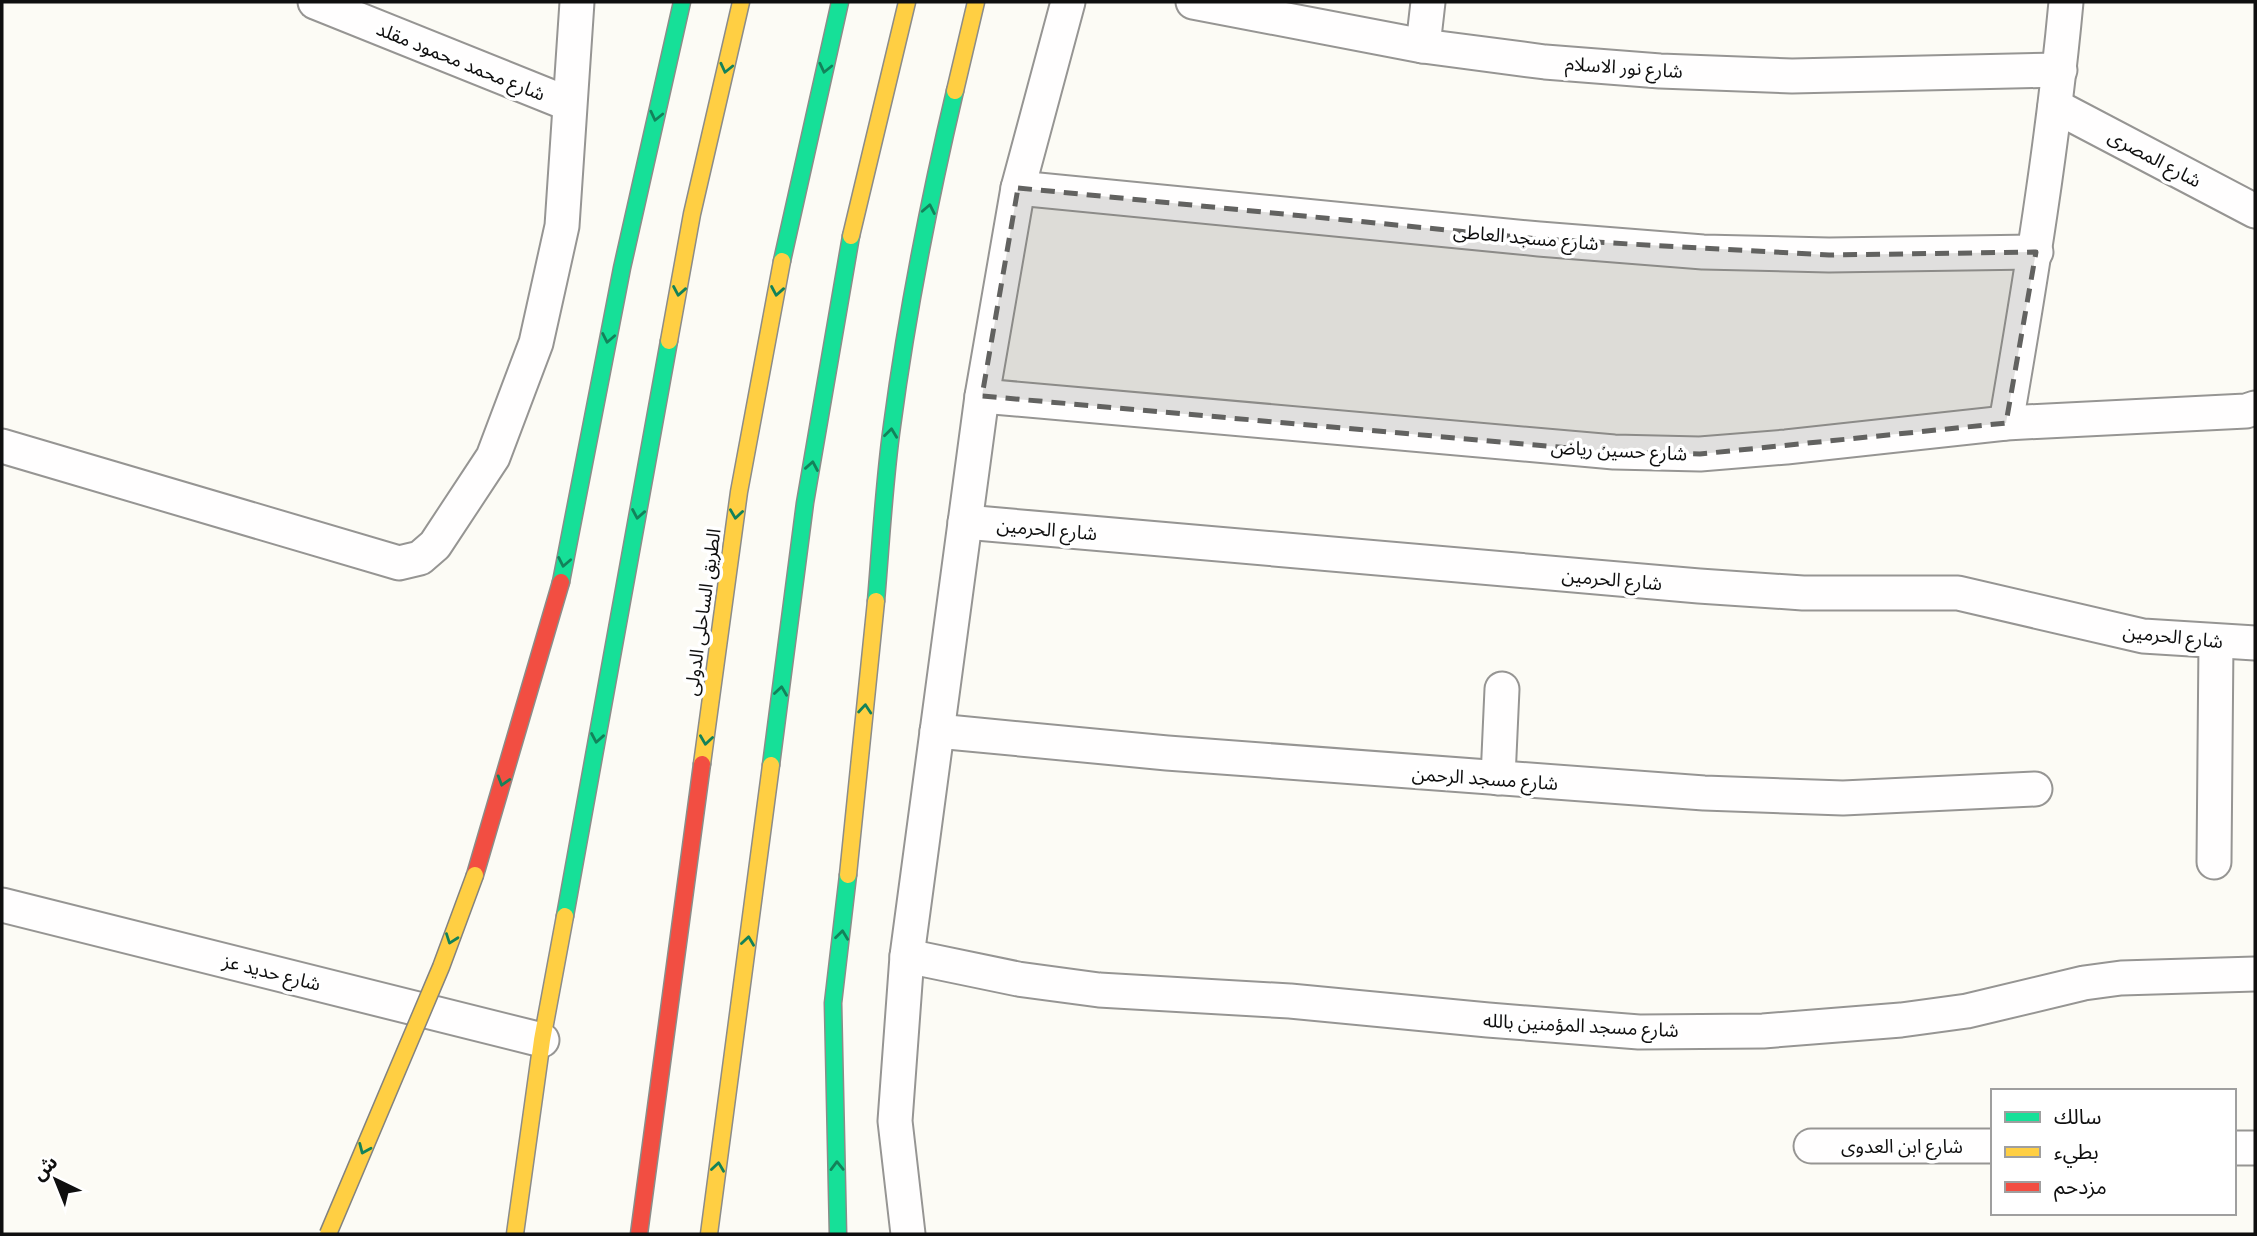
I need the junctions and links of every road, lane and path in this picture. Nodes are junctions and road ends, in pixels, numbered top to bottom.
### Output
1 (315, 2) edge
2 (577, 2) edge
3 (682, 2) edge
4 (741, 2) edge
5 (840, 2) edge
6 (907, 2) edge
7 (976, 2) edge
8 (1068, 2) edge
9 (1193, 2) edge
10 (1429, 2) edge
11 (2066, 2) edge
12 (1423, 46) junction
13 (2060, 70) junction
14 (569, 104) junction
15 (2056, 106) junction
16 (1018, 188) junction
17 (2255, 211) edge
18 (2036, 252) junction
19 (982, 396) junction
20 (2255, 408) edge
21 (2006, 423) junction
22 (2, 446) edge
23 (965, 522) junction
24 (2216, 642) junction
25 (2255, 643) edge
26 (1503, 689) dead end
27 (937, 731) junction
28 (1498, 778) junction
29 (2035, 789) dead end
30 (2214, 862) dead end
31 (2, 905) edge
32 (907, 956) junction
33 (2255, 974) edge
34 (542, 1040) junction
35 (1811, 1146) dead end
36 (1991, 1146) edge
37 (2236, 1148) edge
38 (2255, 1148) edge
39 (328, 1234) edge
40 (514, 1234) edge
41 (639, 1234) edge
42 (709, 1234) edge
43 (838, 1234) edge
44 (908, 1234) edge

1 - 14 street, شارع محمد محمود مقلد
2 - 14 street
3 -> 39 main road, bridge
4 -> 34 main road
5 -> 41 main road, الطريق الساحلى الدولى
42 -> 6 main road
43 -> 7 main road
8 - 16 street
9 - 12 street, شارع نور الاسلام
10 - 12 street
11 - 13 street
12 - 13 street, شارع نور الاسلام
13 - 15 street
14 - 22 street
15 - 17 street, شارع المصرى
15 - 18 street
16 - 18 street, شارع مسجد العاطى
16 - 19 street
18 - 21 street
19 - 21 street, شارع حسين رياض
19 - 23 street
20 - 21 street, شارع حسين رياض
23 - 24 street, شارع الحرمين
23 - 27 street
24 - 25 street, شارع الحرمين
24 - 30 street
26 - 28 street
27 - 28 street, شارع مسجد الرحمن
27 - 32 street
28 - 29 street, شارع مسجد الرحمن
31 - 34 street, شارع حديد عز
32 - 33 street, شارع مسجد المؤمنين بالله
32 - 44 street
34 - 40 main road
35 - 36 street, شارع ابن العدوى
37 - 38 street

